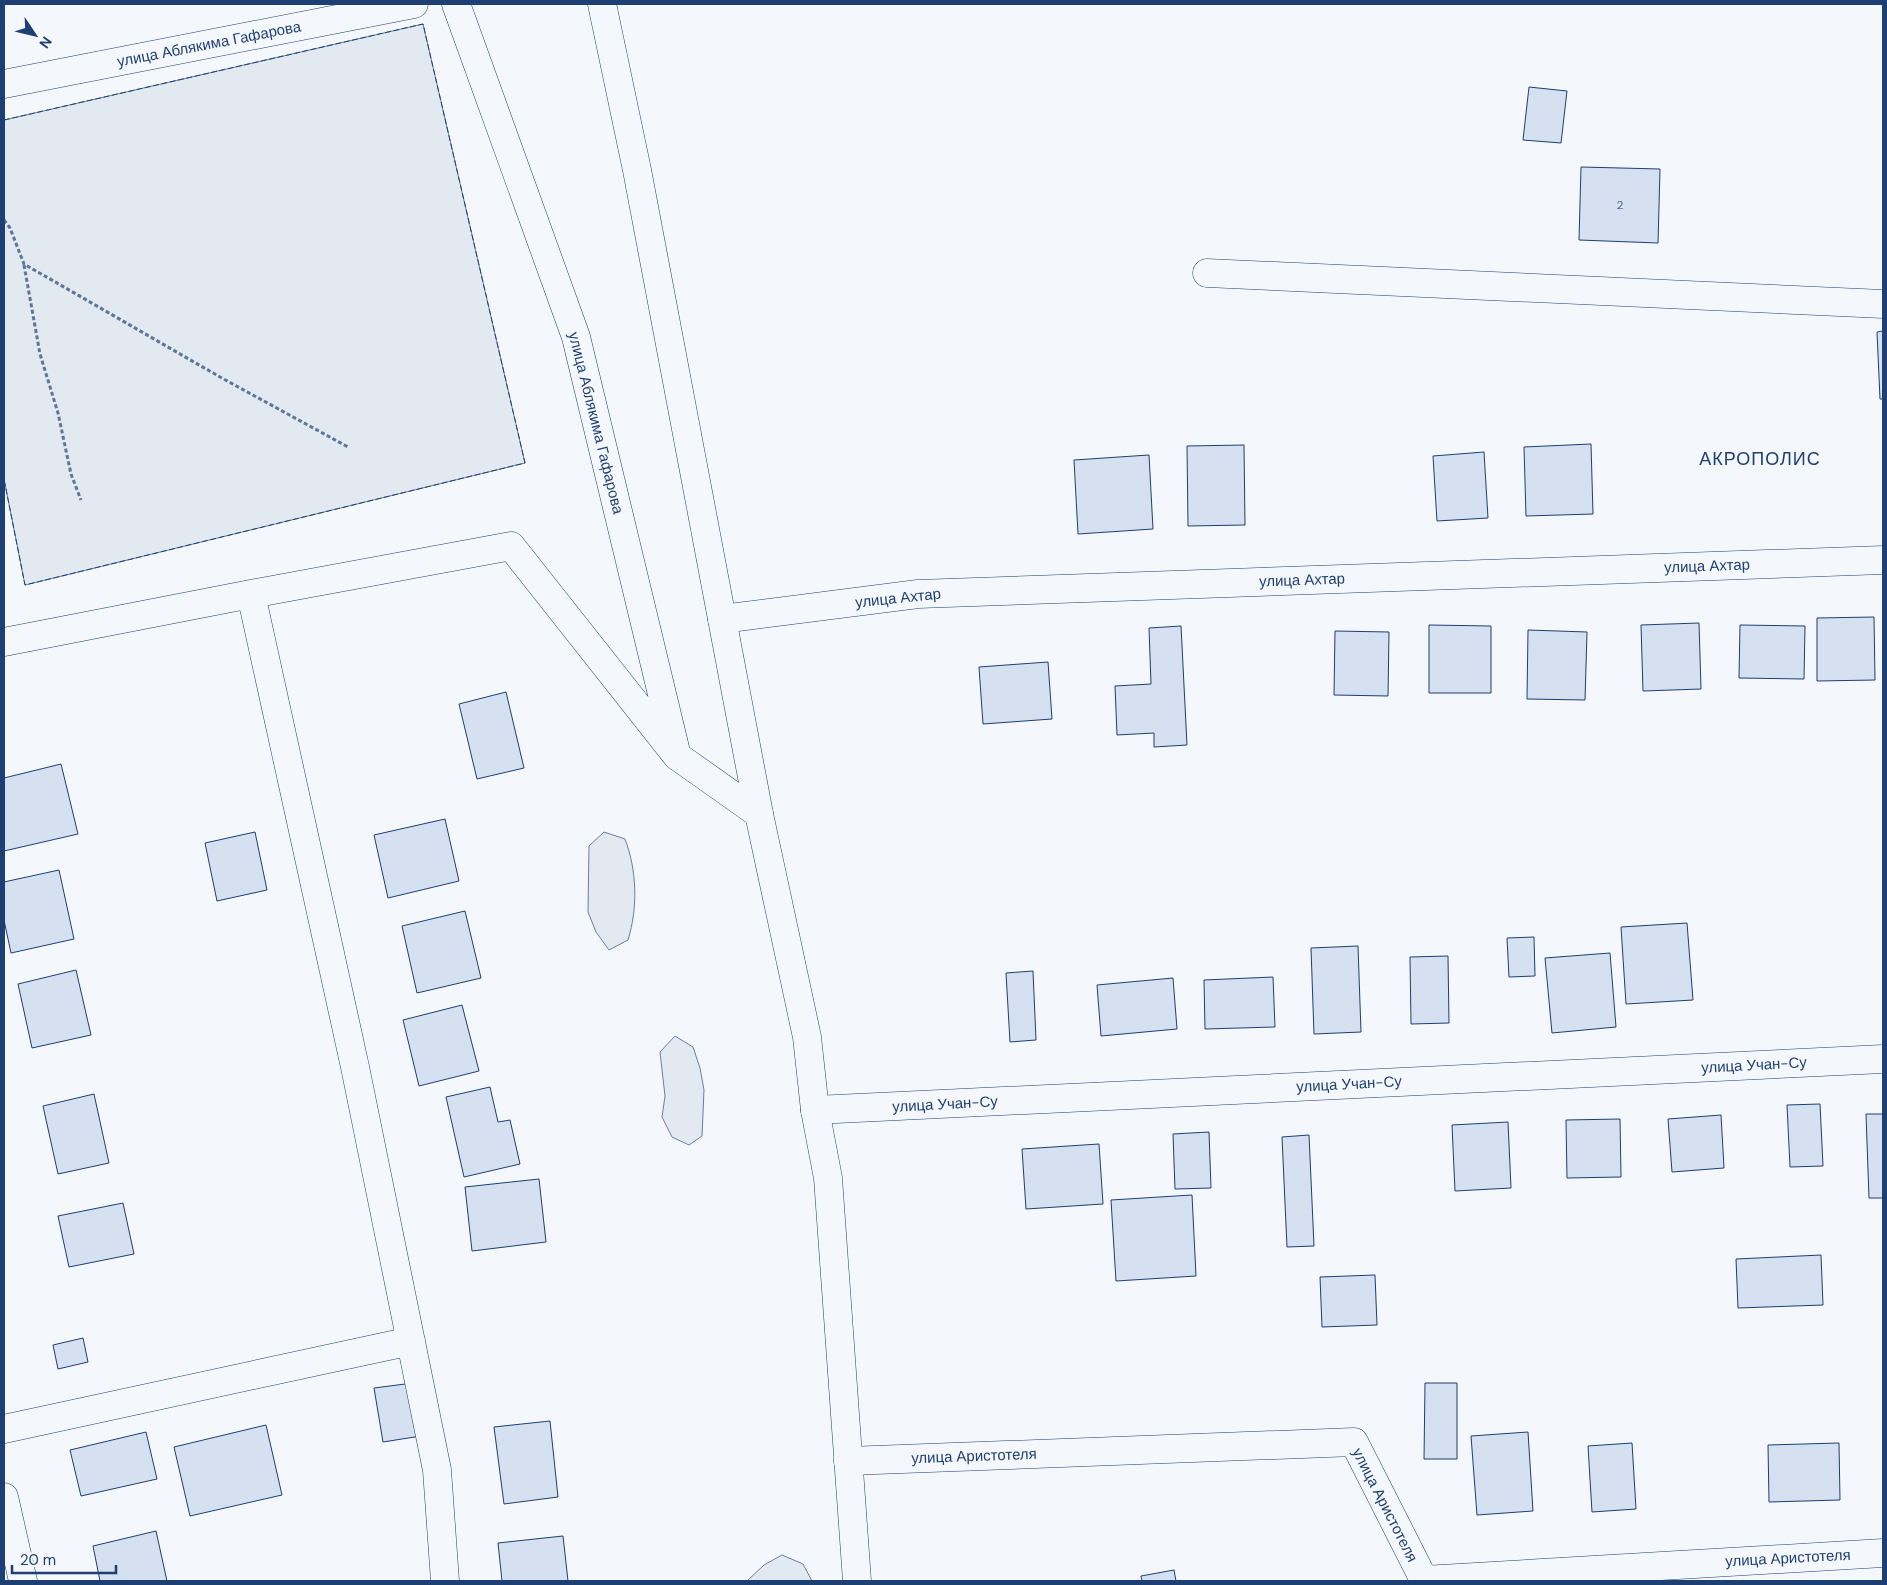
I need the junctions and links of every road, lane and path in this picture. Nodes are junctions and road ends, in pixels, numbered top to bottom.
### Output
1 (414, 4) edge
2 (456, 4) edge
3 (602, 4) edge
4 (4, 84) edge
5 (4, 220) edge
6 (24, 264) junction
7 (1207, 273) dead end
8 (1883, 304) edge
9 (348, 447) dead end
10 (81, 500) dead end
11 (1883, 560) edge
12 (251, 594) junction
13 (722, 619) junction
14 (4, 642) edge
15 (677, 756) junction
16 (759, 814) junction
17 (1883, 1059) edge
18 (815, 1110) junction
19 (411, 1341) junction
20 (4, 1429) edge
21 (848, 1461) junction
22 (4, 1497) edge
23 (1883, 1553) edge
24 (23, 1581) edge
25 (445, 1581) edge
26 (857, 1581) edge

1 - 4 street, улица Аблякима Гафарова
2 - 15 street, улица Аблякима Гафарова
3 - 13 street
5 - 6 path
6 - 9 path
6 - 10 path
7 - 8 street
11 - 13 street, улица Ахтар
12 - 14 street
12 - 15 street
12 - 19 street
13 - 16 street
15 - 16 street
16 - 18 street
17 - 18 street, улица Учан-Су
18 - 21 street
19 - 20 street
19 - 25 street
21 - 23 street, улица Аристотеля
21 - 26 street
22 - 24 street

